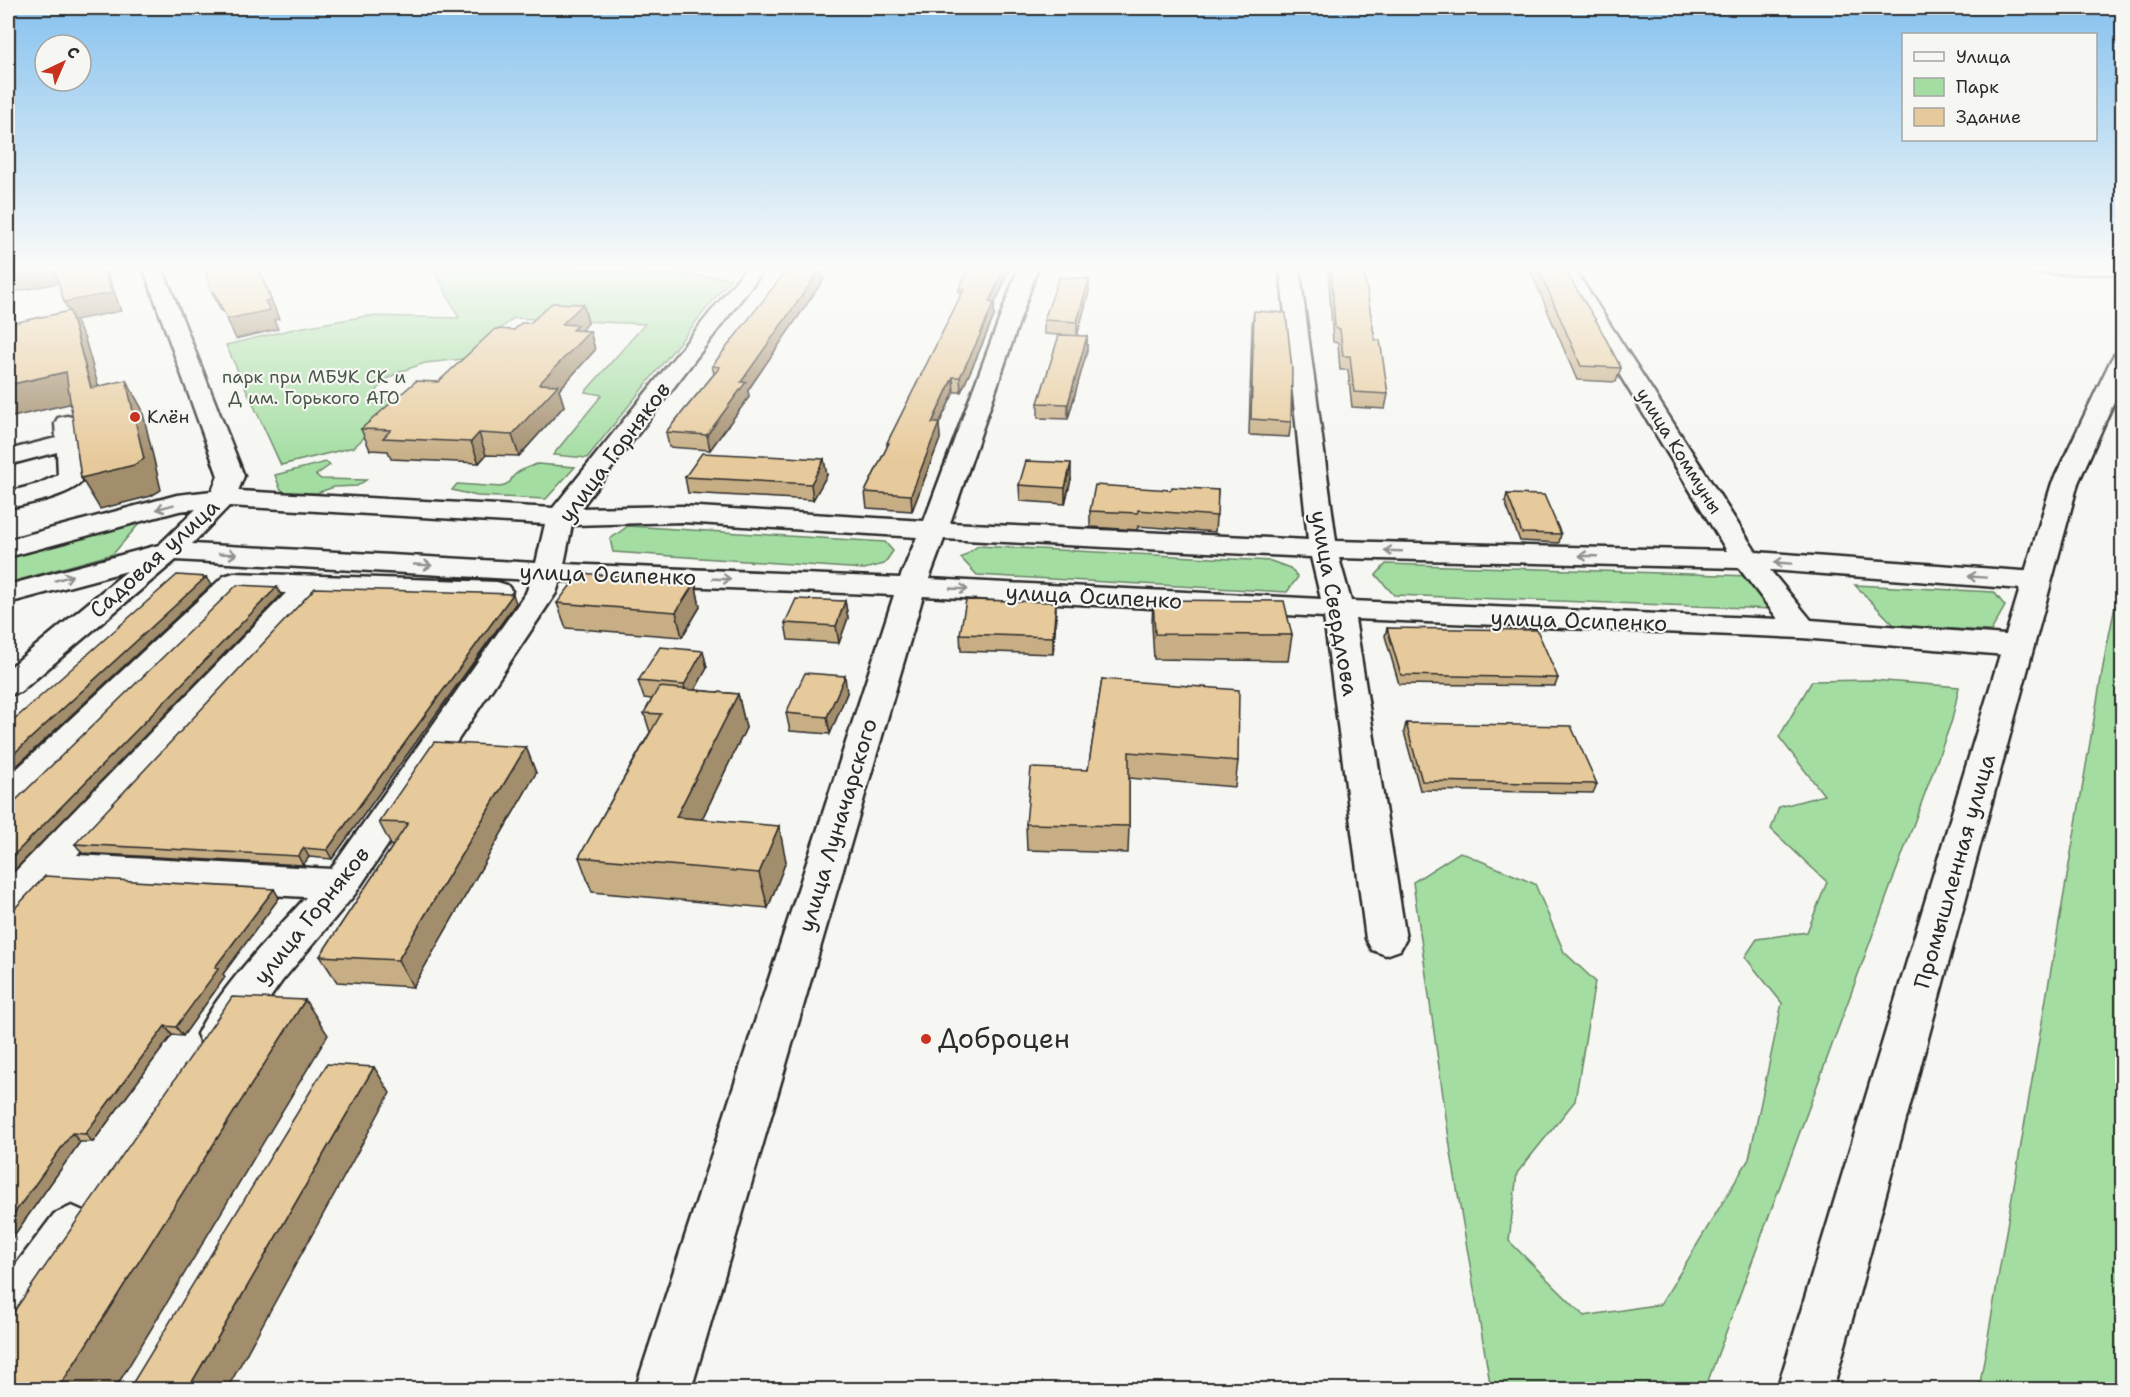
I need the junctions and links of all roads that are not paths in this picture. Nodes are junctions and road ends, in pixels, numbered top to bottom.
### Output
1 (177, 332) edge
2 (706, 332) edge
3 (1005, 332) edge
4 (1298, 332) edge
5 (1605, 332) edge
6 (2122, 360) edge
7 (8, 457) edge
8 (222, 498) junction
9 (8, 500) edge
10 (560, 518) junction
11 (934, 530) junction
12 (8, 549) edge
13 (1323, 549) junction
14 (169, 551) junction
15 (1747, 561) junction
16 (2036, 581) junction
17 (545, 583) junction
18 (311, 584) junction
19 (912, 587) junction
20 (8, 594) edge
21 (1338, 609) junction
22 (1802, 629) junction
23 (2018, 646) junction
24 (8, 685) edge
25 (8, 798) edge
26 (42, 868) junction
27 (341, 884) junction
28 (8, 904) edge
29 (1386, 939) dead end
30 (198, 1063) edge
31 (94, 1202) edge
32 (8, 1317) edge
33 (663, 1389) edge
34 (1805, 1389) edge

1 - 8 street, Садовая улица
2 - 10 street, улица Горняков
3 - 11 street, улица Луначарского
4 - 13 street, улица Свердлова
5 - 15 street, улица Коммуны
6 - 16 street, Промышленная улица
7 - 9 street
8 - 10 street
8 -> 12 street
8 - 14 street, Садовая улица
10 - 11 street
10 - 17 street, улица Горняков
11 - 13 street
11 - 19 street, улица Луначарского
15 -> 13 street
13 - 21 street, улица Свердлова
14 -> 17 street, улица Осипенко
20 -> 14 street
14 - 24 street, Садовая улица
16 -> 15 street
15 - 22 street, улица Коммуны
16 - 23 street, Промышленная улица
17 - 18 street
17 -> 19 street, улица Осипенко
17 - 27 street, улица Горняков
18 - 25 street
18 - 26 street
19 -> 21 street, улица Осипенко
19 - 33 street, улица Луначарского
21 - 22 street, улица Осипенко
21 - 29 street, улица Свердлова
22 - 23 street, улица Осипенко
23 - 34 street, Промышленная улица
26 - 27 street
26 - 28 street
27 - 30 street, улица Горняков
31 - 32 street

